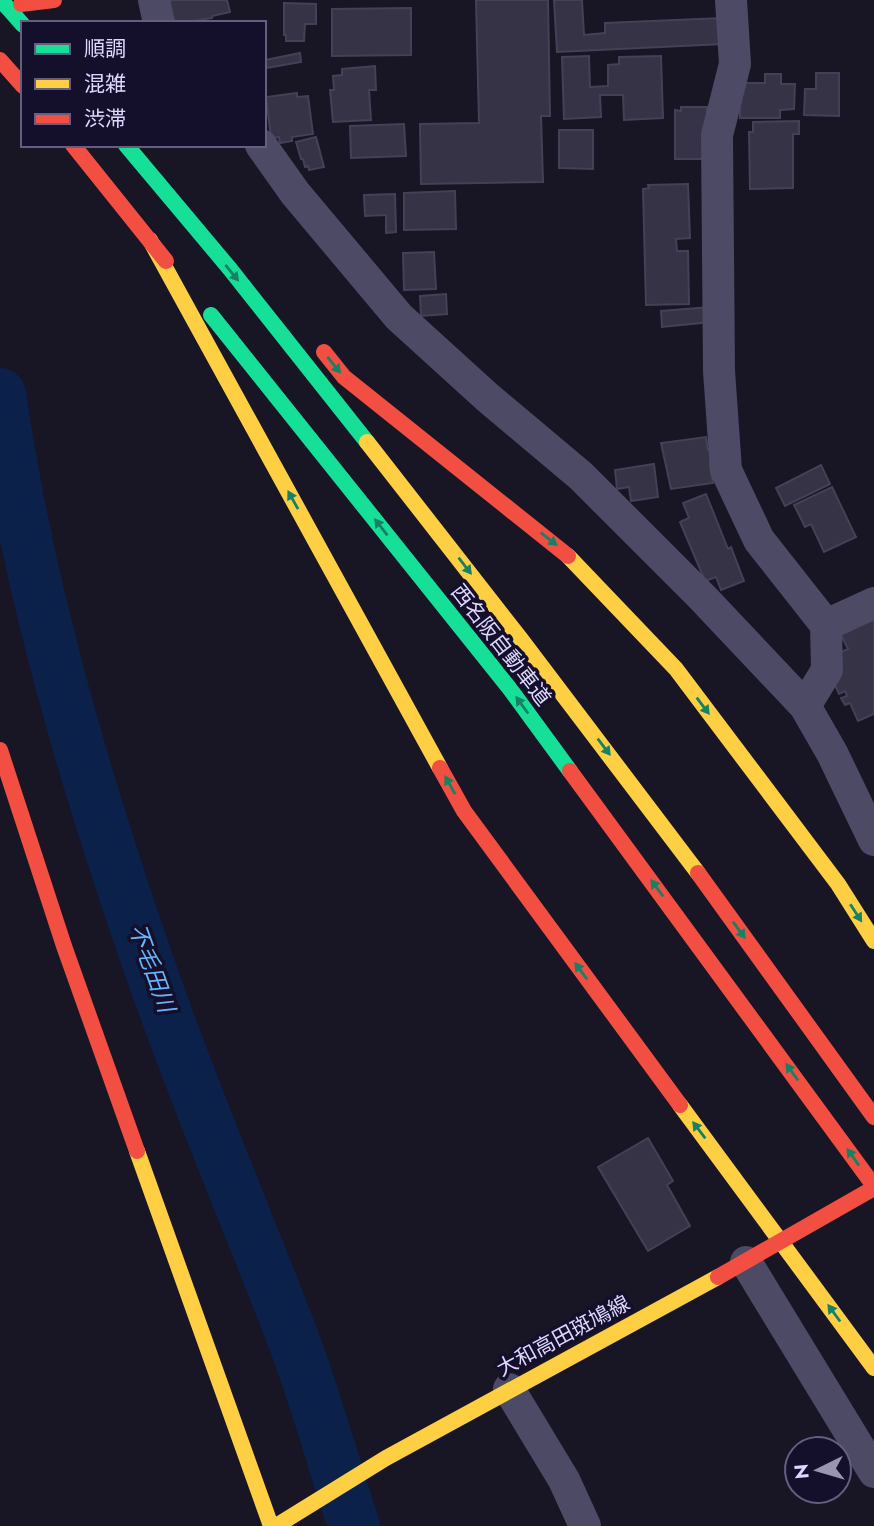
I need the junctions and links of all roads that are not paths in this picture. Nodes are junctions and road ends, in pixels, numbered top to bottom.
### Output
1 (54, 0) edge
2 (154, 0) edge
3 (731, 0) edge
4 (13, 8) edge
5 (159, 21) edge
6 (0, 62) edge
7 (21, 84) edge
8 (75, 147) edge
9 (128, 147) edge
10 (262, 147) edge
11 (168, 194) junction
12 (150, 240) junction
13 (237, 253) dead end
14 (318, 345) dead end
15 (874, 603) edge
16 (826, 625) junction
17 (804, 706) junction
18 (0, 750) edge
19 (874, 840) edge
20 (874, 941) edge
21 (870, 1112) edge
22 (874, 1187) edge
23 (781, 1241) junction
24 (746, 1262) junction
25 (874, 1368) edge
26 (509, 1389) junction
27 (874, 1472) edge
28 (274, 1526) edge
29 (585, 1526) edge

1 - 4 main road
2 - 5 street
3 - 16 street
4 - 6 street
6 - 7 main road
8 - 12 main road, 西名阪自動車道
9 - 11 main road, 西名阪自動車道
10 - 17 street
11 - 13 main road
11 -> 21 main road, 西名阪自動車道
22 -> 12 main road, 西名阪自動車道
23 -> 12 main road
14 -> 20 main road
15 - 16 street
16 - 17 street
17 - 19 street
18 - 28 main road
22 - 23 main road, 大和高田斑鳩線
23 - 24 main road, 大和高田斑鳩線
25 -> 23 main road
24 - 26 main road, 大和高田斑鳩線
24 - 27 street
26 - 28 main road, 大和高田斑鳩線
26 - 29 street

